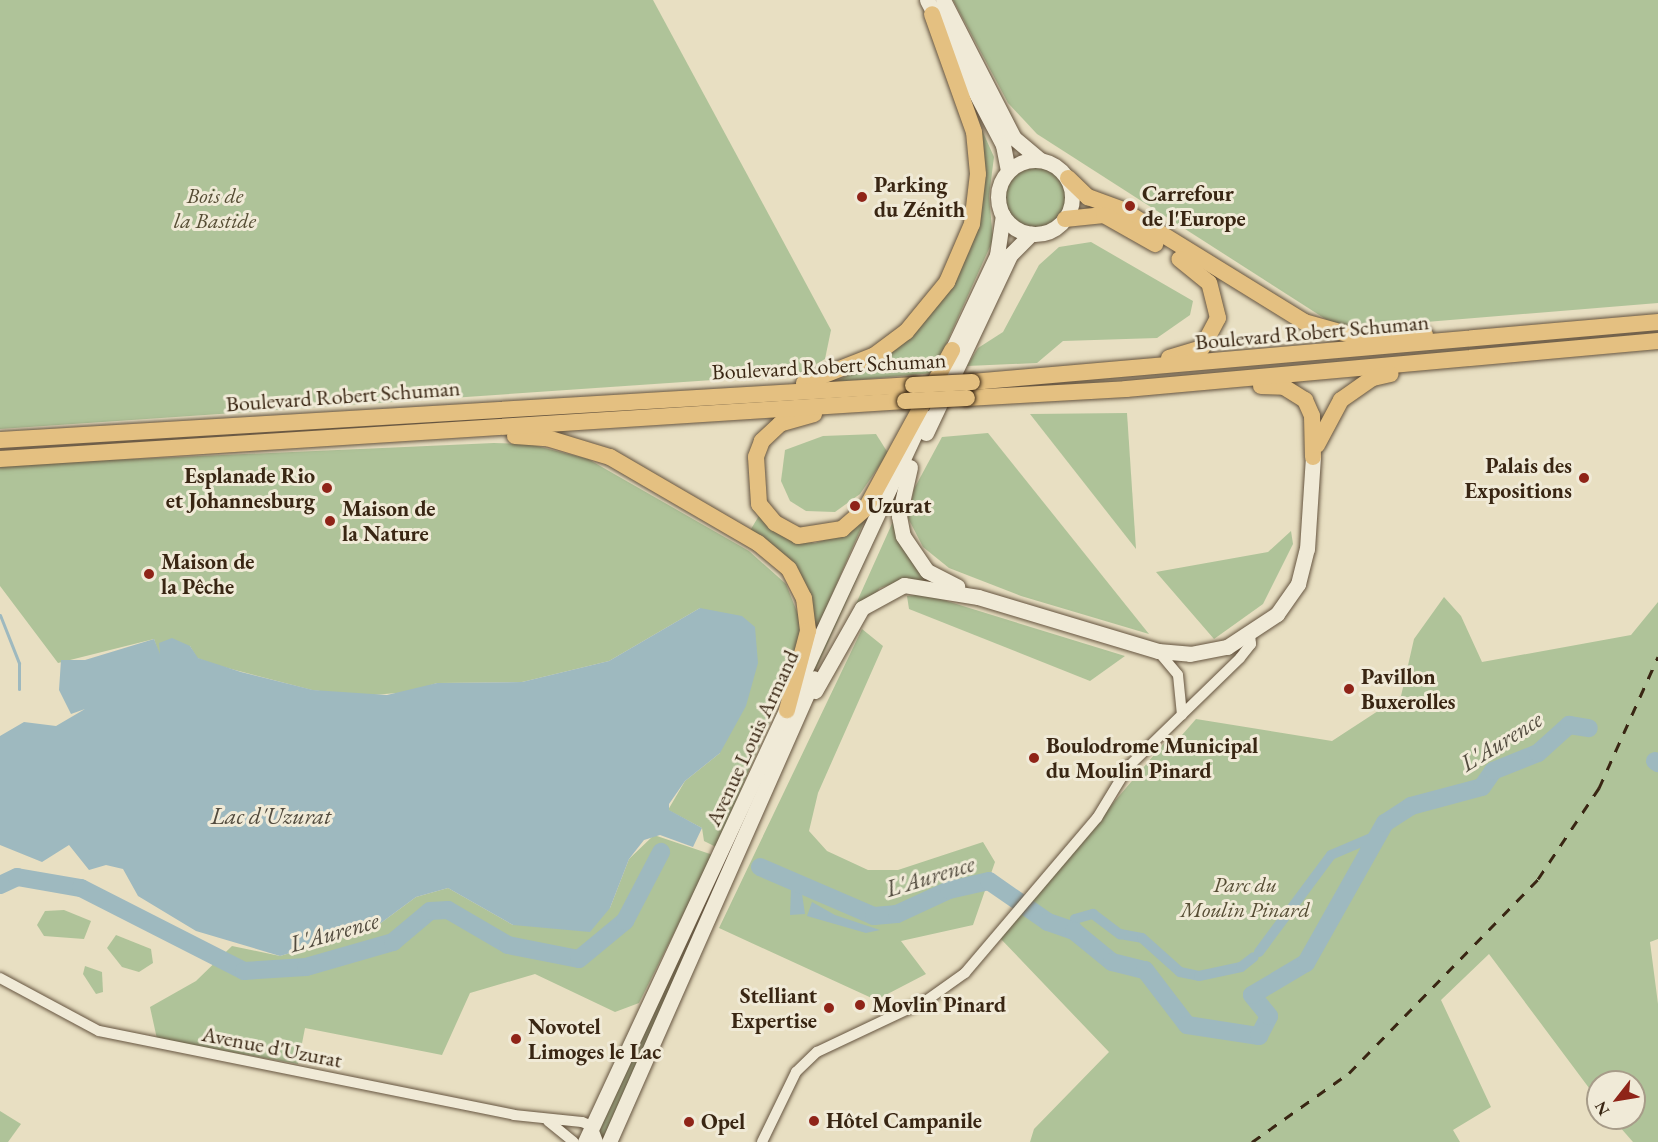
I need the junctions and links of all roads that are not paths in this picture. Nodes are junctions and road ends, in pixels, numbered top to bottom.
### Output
1 (943, 0) edge
2 (930, 7) edge
3 (1039, 159) junction
4 (1008, 171) junction
5 (1068, 178) junction
6 (1003, 215) junction
7 (1065, 219) junction
8 (1031, 234) junction
9 (1658, 322) edge
10 (1525, 334) junction
11 (1658, 341) edge
12 (952, 350) junction
13 (1461, 359) junction
14 (1105, 372) junction
15 (1126, 389) junction
16 (727, 393) junction
17 (898, 401) junction
18 (397, 436) junction
19 (0, 440) edge
20 (1313, 457) junction
21 (0, 459) edge
22 (910, 466) junction
23 (978, 597) junction
24 (1250, 635) junction
25 (1158, 651) junction
26 (787, 710) junction
27 (1182, 715) junction
28 (784, 749) junction
29 (0, 978) edge
30 (624, 1109) junction
31 (548, 1121) junction
32 (592, 1126) junction
33 (574, 1142) edge
34 (585, 1142) edge
35 (598, 1142) edge
36 (609, 1142) edge
37 (615, 1142) edge
38 (762, 1142) edge

1 - 3 main road
2 - 4 main road
2 - 16 main road
3 - 4 main road
3 - 5 main road
4 - 6 main road
5 - 7 main road
5 - 10 main road
6 - 8 main road
6 - 12 main road
7 - 8 main road
7 - 14 main road
8 - 22 main road
9 - 10 main road, Boulevard Robert Schuman
10 - 14 main road, Boulevard Robert Schuman
11 - 13 main road, Boulevard Robert Schuman
12 - 17 main road
12 - 26 main road, Avenue Louis Armand
13 - 15 main road, Boulevard Robert Schuman
13 - 20 main road
14 - 16 main road, Boulevard Robert Schuman, bridge
15 - 17 main road, Boulevard Robert Schuman, bridge
15 - 20 main road
16 - 19 main road, Boulevard Robert Schuman
17 - 18 main road, Boulevard Robert Schuman
18 - 21 main road, Boulevard Robert Schuman
18 - 26 main road
20 - 24 main road
22 - 23 main road
22 - 28 main road, Avenue Louis Armand
23 - 25 main road
23 - 28 main road
24 - 25 main road
24 - 27 street
25 - 27 street
26 - 32 main road, Avenue Louis Armand
27 - 38 street
28 - 30 main road, Avenue Louis Armand
29 - 31 street, Avenue d'Uzurat
30 - 36 main road, Avenue Louis Armand
30 - 37 street
31 - 32 street, Avenue d'Uzurat
31 - 33 street, Avenue d'Uzurat
32 - 34 main road, Avenue Louis Armand
32 - 35 street

